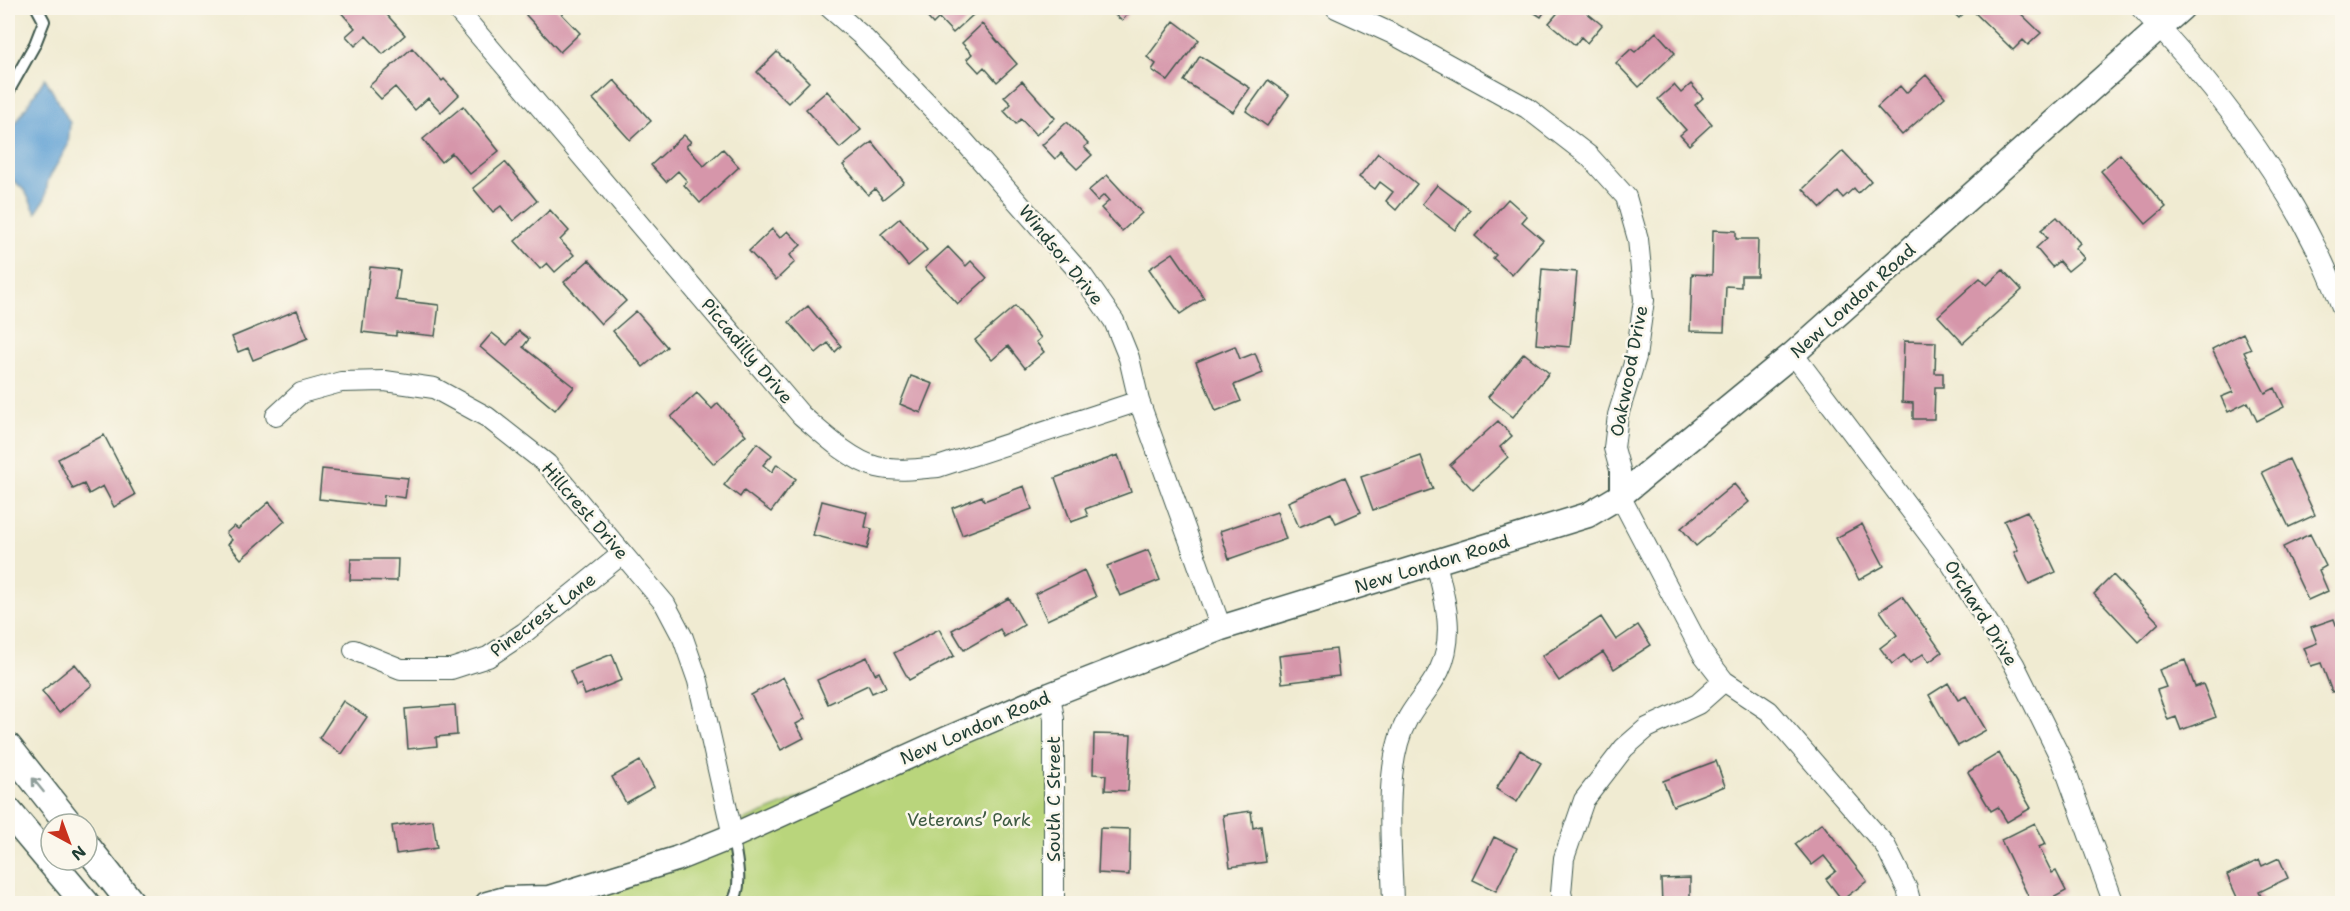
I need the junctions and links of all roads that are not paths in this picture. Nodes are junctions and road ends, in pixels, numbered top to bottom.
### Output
1 (37, 8) edge
2 (456, 8) edge
3 (830, 8) edge
4 (1336, 8) edge
5 (2141, 8) edge
6 (2182, 8) edge
7 (2160, 27) junction
8 (8, 92) edge
9 (2343, 307) edge
10 (1793, 354) junction
11 (1139, 401) junction
12 (276, 416) dead end
13 (1620, 496) junction
14 (622, 554) junction
15 (1436, 563) junction
16 (1221, 628) junction
17 (354, 650) dead end
18 (1724, 681) junction
19 (1050, 695) junction
20 (8, 747) edge
21 (8, 811) edge
22 (59, 812) edge
23 (733, 836) junction
24 (99, 862) edge
25 (82, 900) edge
26 (545, 901) edge
27 (132, 903) edge
28 (487, 903) edge
29 (731, 903) edge
30 (1054, 903) edge
31 (1393, 903) edge
32 (1564, 903) edge
33 (1911, 903) edge
34 (2114, 903) edge

1 - 8 lane
2 - 11 street, Piccadilly Drive
3 - 11 street, Windsor Drive
4 - 13 street, Oakwood Drive
5 - 7 street
6 - 7 street, New London Road
7 - 9 street
7 - 10 street, New London Road
10 - 13 street, New London Road
10 - 34 street, Orchard Drive
11 - 16 street, Windsor Drive
12 - 14 street, Hillcrest Drive
13 - 15 street, New London Road
13 - 18 street, Oakwood Drive
14 - 17 street, Pinecrest Lane
14 - 23 street, Hillcrest Drive
15 - 16 street, New London Road
15 - 31 street
16 - 19 street, New London Road
18 - 32 street
18 - 33 street, Oakwood Drive
19 - 23 street, New London Road
19 - 30 street, South C Street
22 -> 20 main road
21 - 25 main road
23 - 26 street, New London Road
23 - 29 lane
24 - 27 main road
26 - 28 street, New London Road

